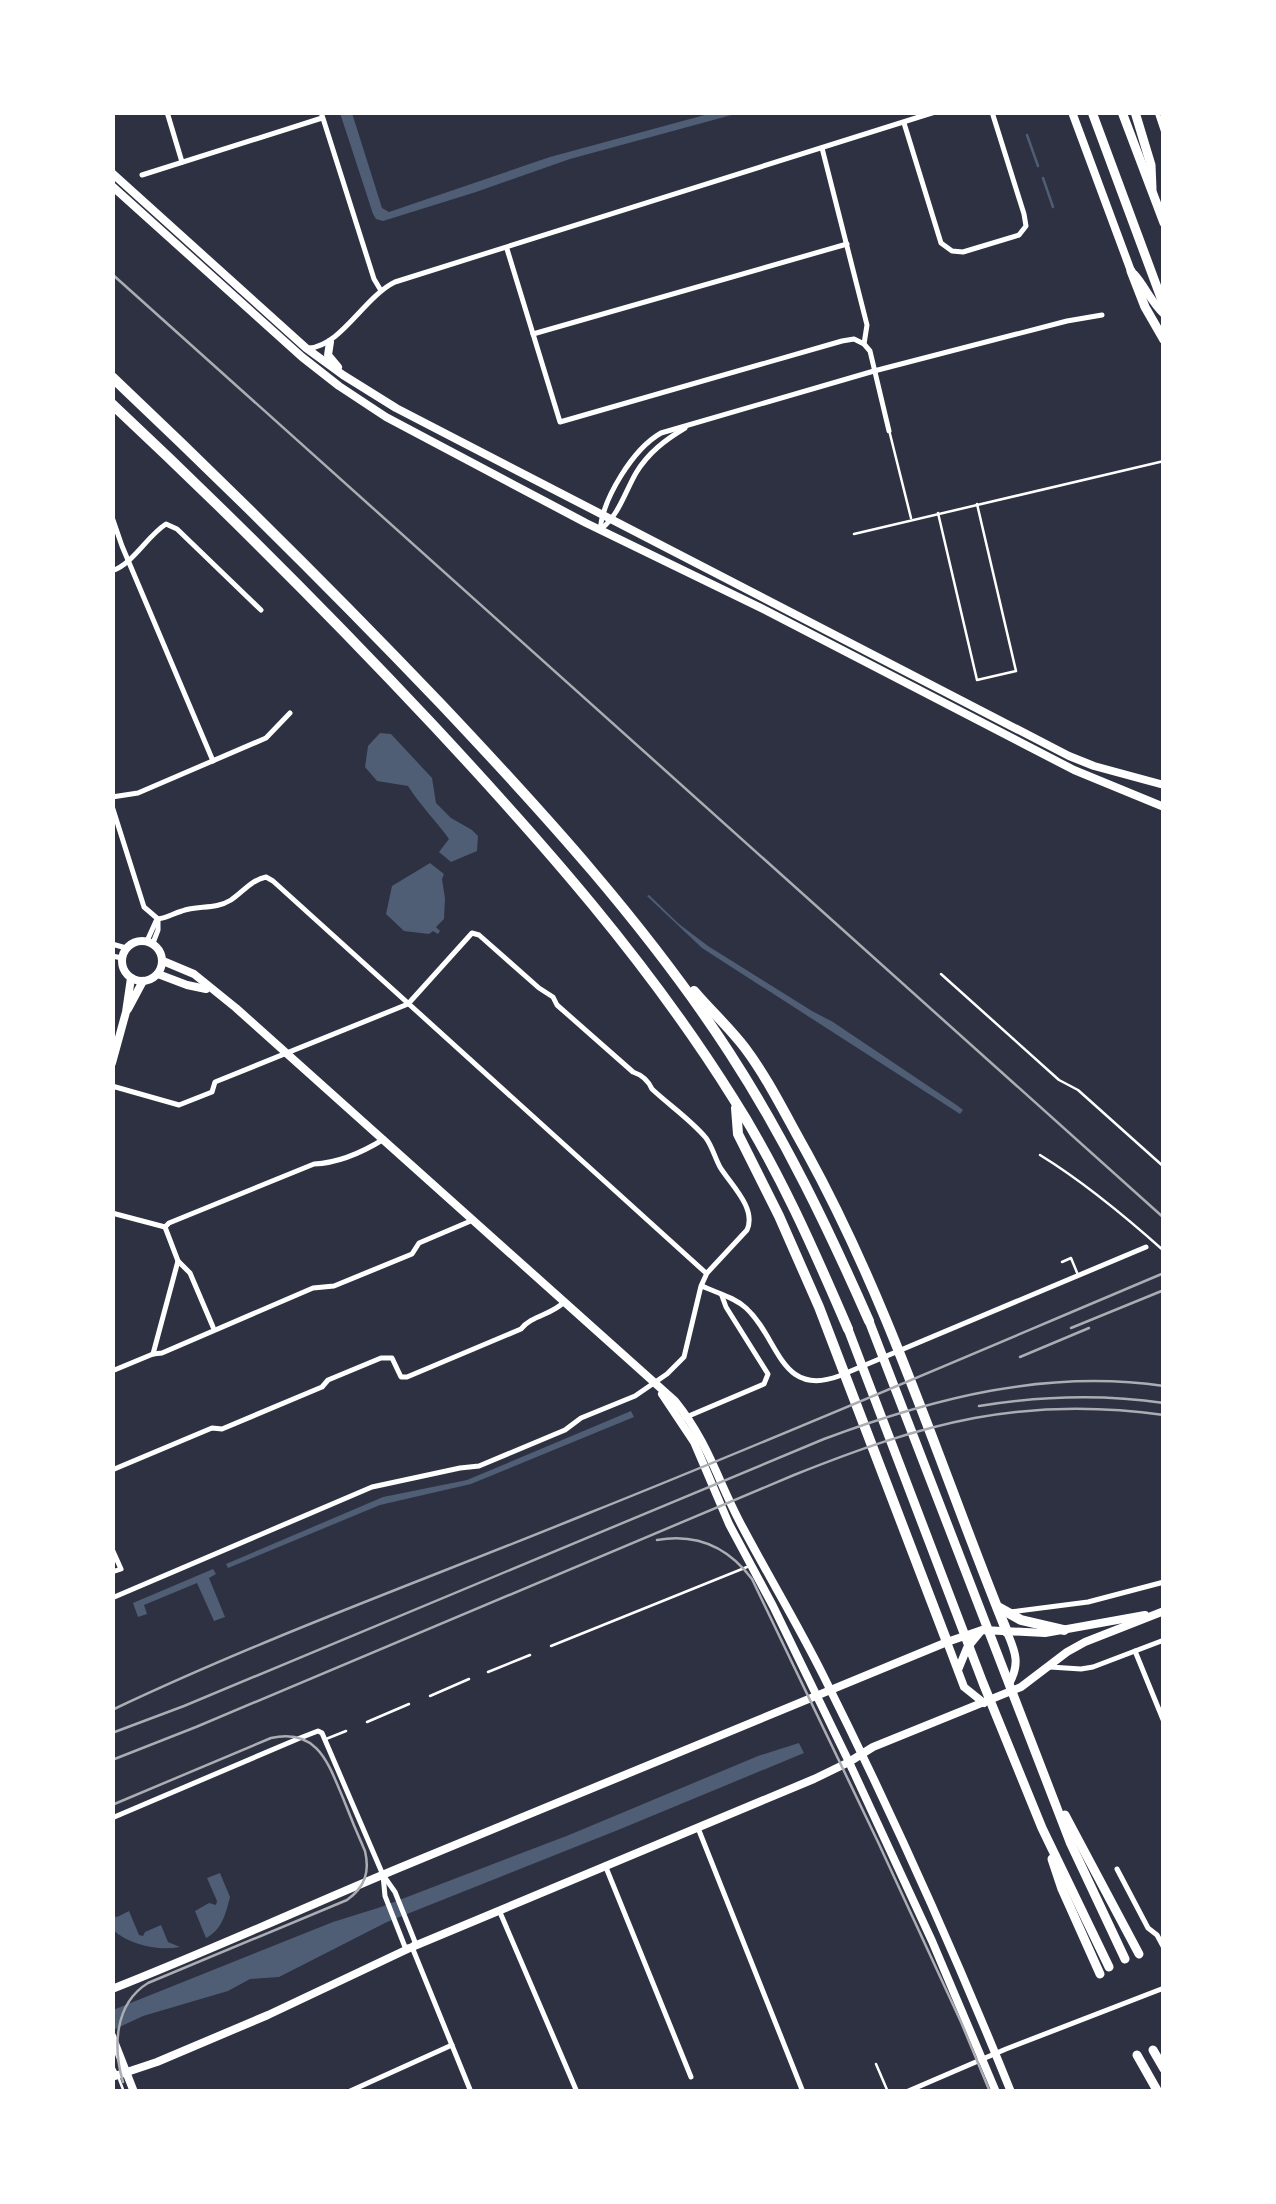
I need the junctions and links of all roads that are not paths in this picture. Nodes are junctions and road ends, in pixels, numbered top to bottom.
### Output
1 (166, 112) edge
2 (935, 112) edge
3 (992, 112) edge
4 (1072, 112) edge
5 (1092, 112) edge
6 (1122, 112) edge
7 (1135, 112) edge
8 (1157, 112) edge
9 (321, 115) edge
10 (904, 122) junction
11 (1164, 133) edge
12 (822, 148) junction
13 (182, 162) junction
14 (112, 173) edge
15 (142, 176) dead end
16 (112, 186) edge
17 (1152, 192) junction
18 (1164, 223) edge
19 (846, 244) junction
20 (506, 248) junction
21 (1131, 270) junction
22 (1154, 278) junction
23 (1164, 288) edge
24 (381, 290) junction
25 (1164, 306) edge
26 (1164, 314) edge
27 (1102, 315) dead end
28 (533, 334) junction
29 (1164, 340) edge
30 (330, 342) junction
31 (864, 344) junction
32 (304, 353) junction
33 (874, 370) junction
34 (343, 375) junction
35 (112, 377) edge
36 (112, 404) edge
37 (692, 424) junction
38 (889, 431) joint
39 (1164, 460) edge
40 (977, 504) junction
41 (938, 513) junction
42 (602, 516) junction
43 (112, 517) edge
44 (912, 520) junction
45 (612, 521) junction
46 (600, 530) junction
47 (854, 534) dead end
48 (130, 560) junction
49 (112, 571) edge
50 (261, 610) dead end
51 (290, 713) dead end
52 (213, 761) junction
53 (1164, 786) edge
54 (112, 798) edge
55 (112, 806) edge
56 (1164, 807) edge
57 (158, 919) junction
58 (150, 942) junction
59 (112, 944) edge
60 (126, 948) junction
61 (657, 950) junction
62 (117, 957) edge
63 (163, 960) junction
64 (158, 974) junction
65 (941, 974) dead end
66 (132, 978) junction
67 (143, 981) junction
68 (211, 990) junction
69 (408, 1004) junction
70 (126, 1012) junction
71 (287, 1052) junction
72 (112, 1063) edge
73 (112, 1086) edge
74 (736, 1102) junction
75 (384, 1139) junction
76 (1040, 1155) dead end
77 (1164, 1167) edge
78 (112, 1213) edge
79 (474, 1220) junction
80 (165, 1228) junction
81 (1155, 1244) junction
82 (1146, 1247) joint
83 (1164, 1251) edge
84 (178, 1261) junction
85 (1062, 1262) dead end
86 (707, 1273) junction
87 (1079, 1276) junction
88 (701, 1286) junction
89 (722, 1295) junction
90 (565, 1302) junction
91 (869, 1321) joint
92 (214, 1328) junction
93 (848, 1328) joint
94 (152, 1354) junction
95 (112, 1371) edge
96 (654, 1382) junction
97 (684, 1418) junction
98 (112, 1470) edge
99 (112, 1549) edge
100 (763, 1562) junction
101 (751, 1565) junction
102 (112, 1572) edge
103 (1164, 1582) edge
104 (112, 1598) edge
105 (1161, 1611) edge
106 (1000, 1614) junction
107 (982, 1630) junction
108 (1064, 1630) junction
109 (1003, 1632) junction
110 (1164, 1640) edge
111 (951, 1641) junction
112 (551, 1646) dead end
113 (1134, 1650) junction
114 (530, 1655) dead end
115 (1047, 1667) junction
116 (958, 1670) junction
117 (488, 1672) dead end
118 (469, 1680) dead end
119 (831, 1691) junction
120 (1003, 1695) junction
121 (430, 1696) dead end
122 (816, 1697) junction
123 (981, 1702) junction
124 (408, 1704) dead end
125 (367, 1722) dead end
126 (1164, 1722) edge
127 (346, 1730) dead end
128 (326, 1739) junction
129 (861, 1754) junction
130 (849, 1762) junction
131 (1049, 1786) junction
132 (112, 1818) edge
133 (698, 1828) junction
134 (1042, 1828) junction
135 (606, 1866) junction
136 (1116, 1870) dead end
137 (384, 1875) junction
138 (499, 1910) junction
139 (412, 1947) junction
140 (1164, 1948) edge
141 (1140, 1954) dead end
142 (1124, 1958) dead end
143 (1109, 1967) dead end
144 (1100, 1974) dead end
145 (1164, 1988) edge
146 (112, 1989) edge
147 (112, 2036) edge
148 (452, 2046) junction
149 (1153, 2050) dead end
150 (996, 2053) junction
151 (1137, 2054) dead end
152 (983, 2059) junction
153 (112, 2064) edge
154 (876, 2064) dead end
155 (1164, 2070) edge
156 (119, 2075) edge
157 (690, 2077) dead end
158 (124, 2092) edge
159 (134, 2092) edge
160 (348, 2092) edge
161 (471, 2092) edge
162 (578, 2092) edge
163 (803, 2092) edge
164 (888, 2092) edge
165 (906, 2092) edge
166 (996, 2092) edge
167 (1011, 2092) edge
168 (1158, 2092) edge

1 - 13 street
2 - 10 street
3 - 10 street
4 - 21 main road
5 - 22 main road
6 - 17 main road
7 - 17 main road
8 - 11 street
9 - 13 street
9 - 24 street
10 - 12 street
12 - 19 street
12 - 20 street
13 - 15 street
14 - 32 main road
16 - 32 main road
17 - 18 main road
19 - 28 street
19 - 31 street
20 - 24 street
20 - 28 street
21 - 26 main road
21 - 29 main road
22 - 23 main road
22 - 25 main road
24 - 30 street
27 - 33 street
28 - 31 street
30 - 32 street
30 - 34 main road
31 - 33 street
32 - 34 main road
32 - 46 main road
33 - 37 street
33 - 38 street
34 - 42 main road
35 - 61 highway
36 - 74 highway
37 - 42 street
37 - 45 street
38 - 44 lane
39 - 40 lane
40 - 41 lane
40 - 41 lane
41 - 44 lane
42 - 45 main road
42 - 46 street
43 - 48 street
44 - 47 lane
45 - 46 street
45 - 53 main road
46 - 56 main road
48 - 49 street
48 - 50 street
48 - 52 street
51 - 52 street
52 - 54 street
55 - 57 street
57 - 58 street
57 - 69 street
58 - 60 main road
58 - 63 main road
59 - 60 street
60 - 62 main road
61 - 91 highway
61 - 106 highway
62 - 66 main road
63 - 64 main road
63 - 68 main road
64 - 67 main road
64 - 68 main road
65 - 77 lane
66 - 67 main road
66 - 70 main road
67 - 70 main road
68 - 71 main road
69 - 71 street
69 - 86 street
69 - 86 street
70 - 72 main road
71 - 73 street
71 - 75 main road
74 - 93 highway
74 - 111 highway
75 - 79 main road
75 - 80 street
76 - 81 lane
78 - 80 street
79 - 90 main road
79 - 92 street
80 - 84 street
81 - 82 lane
81 - 83 lane
82 - 87 street
84 - 92 street
84 - 94 street
85 - 87 lane
86 - 88 street
87 - 89 street
88 - 89 street
88 - 96 street
89 - 97 street
90 - 96 main road
90 - 98 street
91 - 131 main road
92 - 94 street
93 - 134 main road
94 - 95 street
96 - 97 main road
96 - 104 street
97 - 100 main road
97 - 101 main road
99 - 102 street
100 - 101 lane
100 - 119 main road
101 - 112 lane
101 - 122 main road
103 - 106 street
105 - 108 main road
105 - 115 main road
106 - 107 street
106 - 108 highway
106 - 109 highway
107 - 109 main road
107 - 111 main road
107 - 116 main road
108 - 109 main road
109 - 120 main road
110 - 113 street
111 - 116 main road
111 - 119 main road
113 - 115 street
113 - 126 street
114 - 117 lane
115 - 120 main road
116 - 123 main road
118 - 121 lane
119 - 122 main road
119 - 129 main road
120 - 123 main road
122 - 130 main road
122 - 137 main road
123 - 129 main road
124 - 125 lane
127 - 128 lane
128 - 132 street
128 - 137 street
129 - 130 main road
129 - 150 main road
130 - 133 main road
130 - 152 main road
131 - 141 main road
131 - 142 main road
133 - 135 main road
133 - 163 street
134 - 143 main road
134 - 144 main road
135 - 138 main road
135 - 157 street
136 - 140 street
137 - 139 street
137 - 139 street
137 - 146 main road
138 - 139 main road
138 - 162 street
139 - 148 street
139 - 156 main road
145 - 150 street
147 - 156 main road
148 - 160 street
148 - 161 street
149 - 155 main road
150 - 152 street
150 - 167 main road
151 - 168 main road
152 - 165 street
152 - 166 main road
153 - 156 lane
154 - 164 lane
156 - 158 lane
156 - 159 main road

